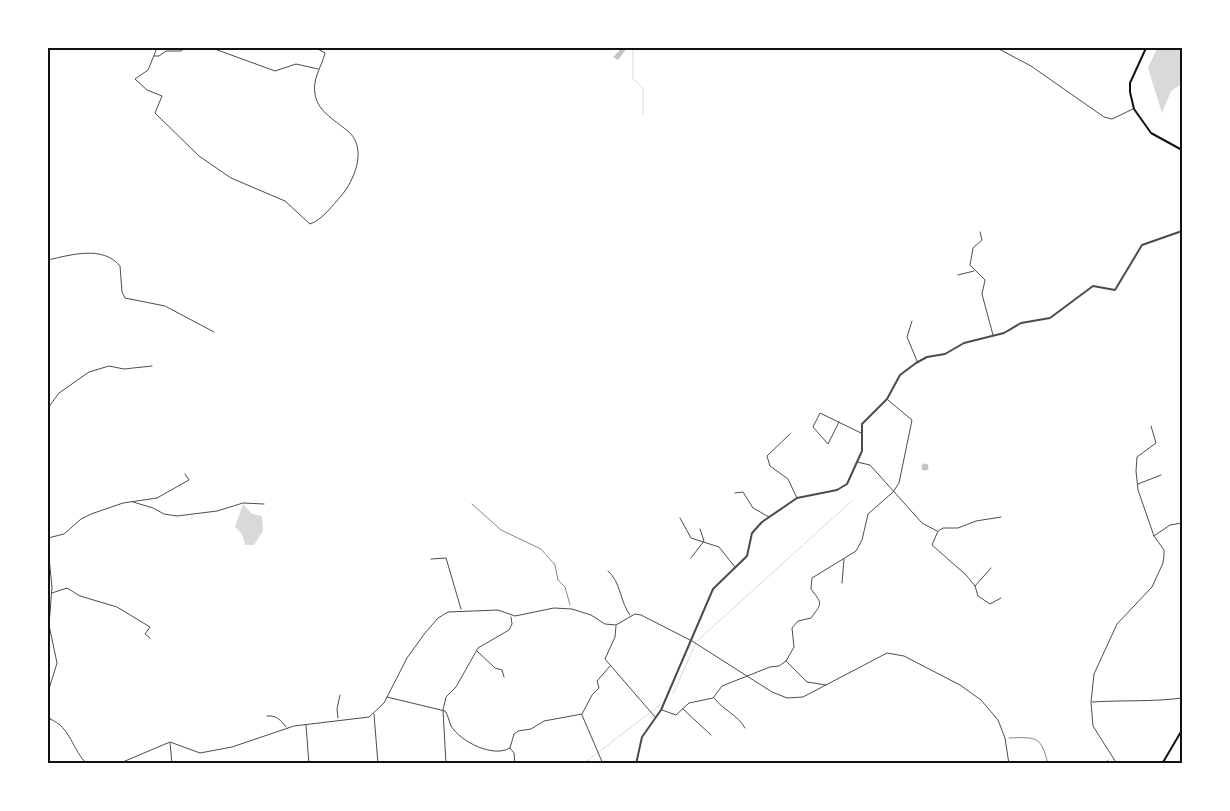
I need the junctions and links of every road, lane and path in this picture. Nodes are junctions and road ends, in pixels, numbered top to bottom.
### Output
1 (157, 48) edge
2 (184, 48) edge
3 (212, 48) edge
4 (316, 48) edge
5 (997, 48) edge
6 (1146, 48) edge
7 (154, 56) junction
8 (319, 69) junction
9 (1134, 109) junction
10 (1182, 150) edge
11 (1182, 231) edge
12 (980, 232) dead end
13 (48, 260) edge
14 (975, 271) junction
15 (958, 275) dead end
16 (912, 321) dead end
17 (214, 332) dead end
18 (993, 336) junction
19 (917, 362) junction
20 (152, 366) dead end
21 (887, 399) junction
22 (48, 408) edge
23 (839, 422) junction
24 (1151, 426) dead end
25 (861, 433) junction
26 (790, 434) dead end
27 (857, 462) junction
28 (185, 474) dead end
29 (1161, 475) dead end
30 (1137, 484) junction
31 (893, 492) junction
32 (735, 493) dead end
33 (797, 498) junction
34 (132, 502) junction
35 (264, 504) dead end
36 (472, 504) dead end
37 (1001, 517) dead end
38 (680, 518) dead end
39 (769, 518) junction
40 (1182, 523) edge
41 (700, 529) dead end
42 (938, 531) junction
43 (1154, 536) junction
44 (48, 538) edge
45 (704, 541) junction
46 (48, 548) edge
47 (691, 558) dead end
48 (844, 558) junction
49 (430, 559) dead end
50 (736, 567) junction
51 (992, 568) dead end
52 (608, 571) dead end
53 (52, 580) junction
54 (48, 581) edge
55 (842, 583) dead end
56 (975, 586) junction
57 (52, 593) junction
58 (1001, 598) dead end
59 (49, 602) edge
60 (572, 608) junction
61 (461, 610) junction
62 (511, 616) junction
63 (630, 616) junction
64 (616, 626) junction
65 (150, 638) dead end
66 (692, 641) junction
67 (476, 650) junction
68 (786, 661) junction
69 (610, 666) junction
70 (747, 675) junction
71 (504, 677) dead end
72 (826, 685) junction
73 (48, 692) edge
74 (340, 695) dead end
75 (387, 697) junction
76 (714, 697) junction
77 (1182, 698) edge
78 (1091, 702) junction
79 (683, 708) junction
80 (443, 710) junction
81 (661, 710) junction
82 (48, 711) edge
83 (374, 714) junction
84 (582, 714) junction
85 (267, 716) dead end
86 (655, 717) junction
87 (50, 719) junction
88 (338, 719) junction
89 (306, 724) junction
90 (48, 726) edge
91 (287, 728) junction
92 (745, 728) dead end
93 (1182, 730) edge
94 (711, 735) dead end
95 (1005, 738) junction
96 (170, 742) junction
97 (510, 748) junction
98 (1108, 760) dead end
99 (87, 764) edge
100 (118, 764) edge
101 (172, 764) edge
102 (309, 764) edge
103 (378, 764) edge
104 (446, 764) edge
105 (514, 764) edge
106 (604, 764) edge
107 (636, 764) edge
108 (1009, 764) edge
109 (1048, 764) edge
110 (1104, 764) edge
111 (1117, 764) edge
112 (1162, 764) edge

1 - 7 street
2 - 7 street
3 - 8 street
4 - 8 street
5 - 9 street
6 - 9 main road
7 - 8 street
9 - 10 main road
11 - 18 street
12 - 14 street
13 - 17 street
14 - 15 street
14 - 18 street
16 - 19 street
18 - 19 street
19 - 21 street
20 - 22 street
21 - 25 street
21 - 31 street
23 - 23 street
23 - 25 street
24 - 30 street
25 - 27 street
26 - 33 street
27 - 31 street
27 - 33 street
28 - 34 street
29 - 30 street
30 - 43 street
31 - 42 street
31 - 48 street
32 - 39 street
33 - 39 street
34 - 35 street
34 - 44 street
36 - 60 path
37 - 42 street
38 - 45 street
39 - 50 street
40 - 43 street
41 - 45 street
42 - 56 street
43 - 78 street
45 - 47 street
45 - 50 street
46 - 53 street
48 - 55 street
48 - 68 street
49 - 61 street
50 - 66 street
51 - 56 street
52 - 63 street
53 - 54 street
53 - 57 street
56 - 58 street
57 - 59 street
57 - 65 street
59 - 73 street
60 - 62 street
60 - 64 street
61 - 62 street
61 - 75 street
62 - 67 street
63 - 64 street
63 - 66 street
64 - 69 street
66 - 70 street
66 - 81 street
67 - 71 street
67 - 80 street
68 - 70 street
68 - 72 street
69 - 84 street
69 - 86 street
70 - 72 street
70 - 76 street
72 - 95 street
74 - 88 street
75 - 80 street
75 - 83 street
76 - 79 street
76 - 92 street
77 - 78 street
78 - 111 street
79 - 81 street
79 - 94 street
80 - 97 street
80 - 104 street
81 - 86 street
82 - 87 street
83 - 88 street
83 - 103 street
84 - 97 street
84 - 106 street
85 - 91 street
86 - 107 street
87 - 90 street
87 - 99 street
88 - 89 street
89 - 91 street
89 - 102 street
91 - 96 street
93 - 112 main road
95 - 108 street
95 - 109 path
96 - 100 street
96 - 101 street
97 - 105 street
98 - 110 path

